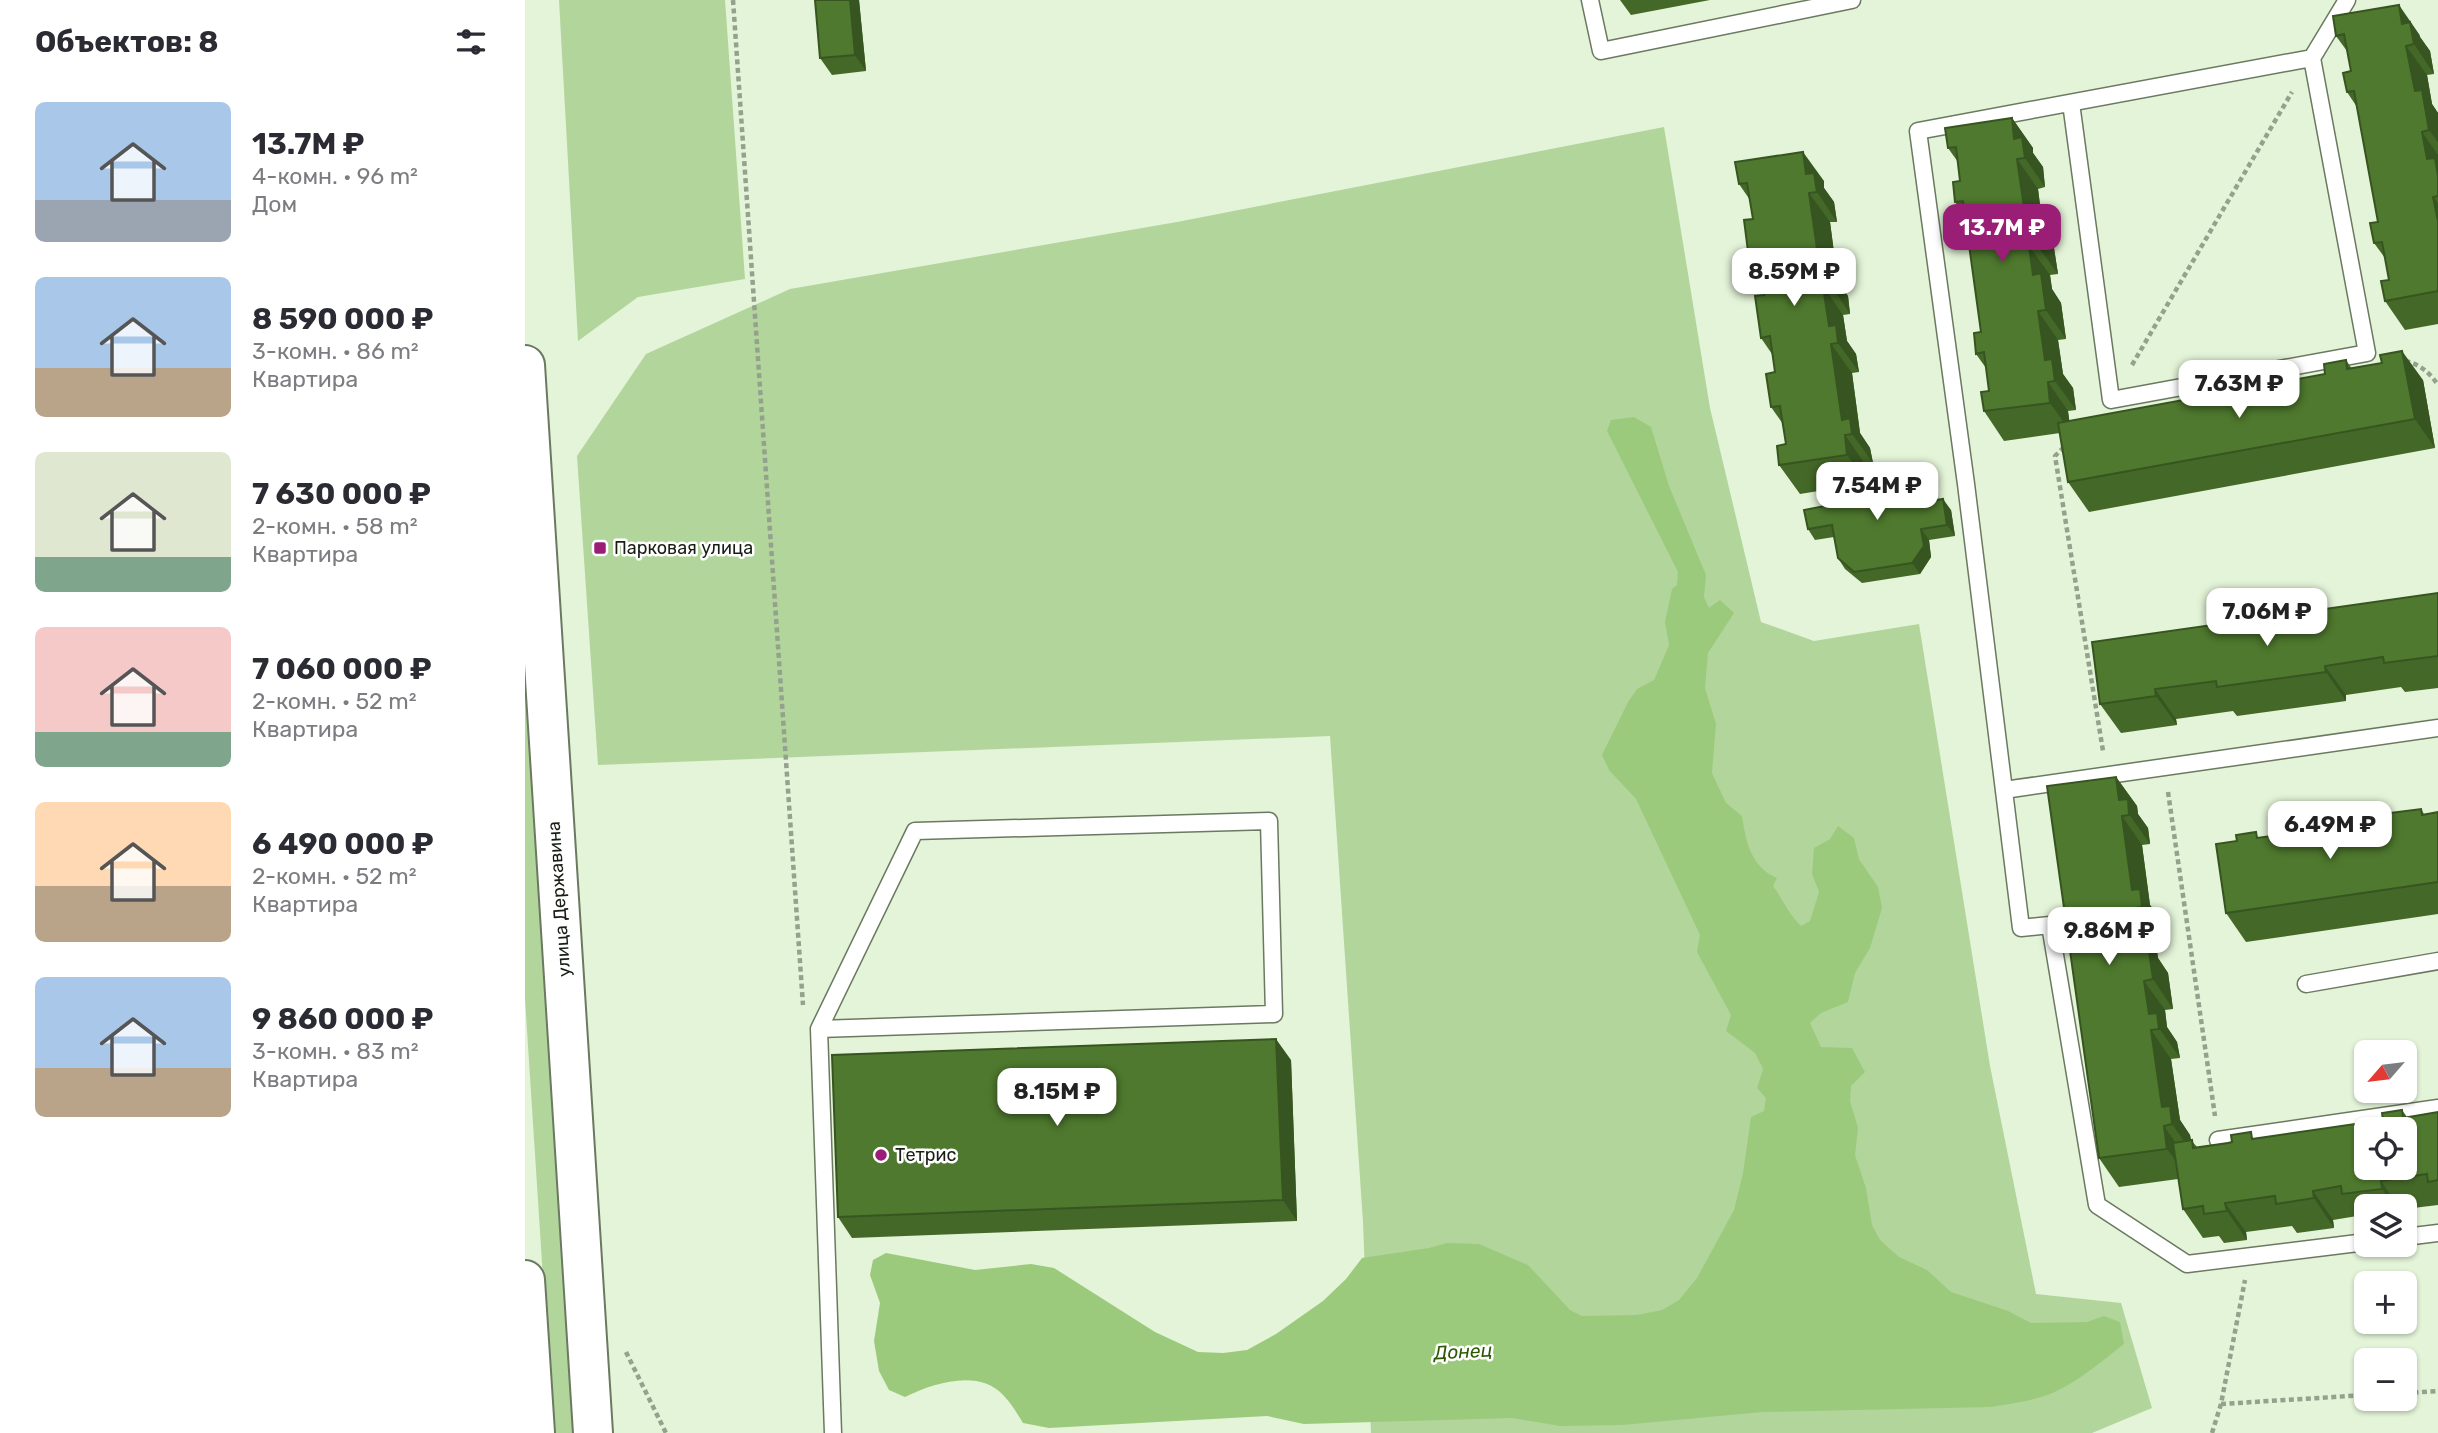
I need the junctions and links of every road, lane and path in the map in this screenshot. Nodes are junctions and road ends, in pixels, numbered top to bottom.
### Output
1 (733, 0) edge
2 (1590, 0) edge
3 (1852, 0) edge
4 (2347, 0) edge
5 (2312, 58) junction
6 (2071, 103) junction
7 (2367, 353) junction
8 (525, 365) edge
9 (2438, 385) edge
10 (2438, 728) edge
11 (2164, 767) junction
12 (2004, 790) junction
13 (2438, 961) edge
14 (2306, 984) dead end
15 (804, 1015) dead end
16 (819, 1029) junction
17 (2438, 1108) edge
18 (2218, 1140) joint
19 (2438, 1233) edge
20 (2417, 1236) edge
21 (2354, 1243) edge
22 (2249, 1256) junction
23 (525, 1280) edge
24 (625, 1352) dead end
25 (2438, 1391) edge
26 (2417, 1392) edge
27 (2354, 1396) edge
28 (2221, 1404) junction
29 (535, 1433) edge
30 (593, 1433) edge
31 (666, 1433) edge
32 (833, 1433) edge
33 (2212, 1433) edge

1 - 15 path
2 - 3 lane
4 - 5 lane
5 - 6 lane
5 - 7 lane
6 - 7 lane
6 - 12 lane
7 - 9 path
8 - 30 main road, улица Державина
10 - 11 lane
11 - 12 lane
11 - 18 path
12 - 22 lane
13 - 14 lane
16 - 16 lane
16 - 32 lane
17 - 18 lane
19 - 20 lane
21 - 22 lane
22 - 28 path
23 - 29 main road
24 - 31 path
25 - 26 path
27 - 28 path
28 - 33 path

